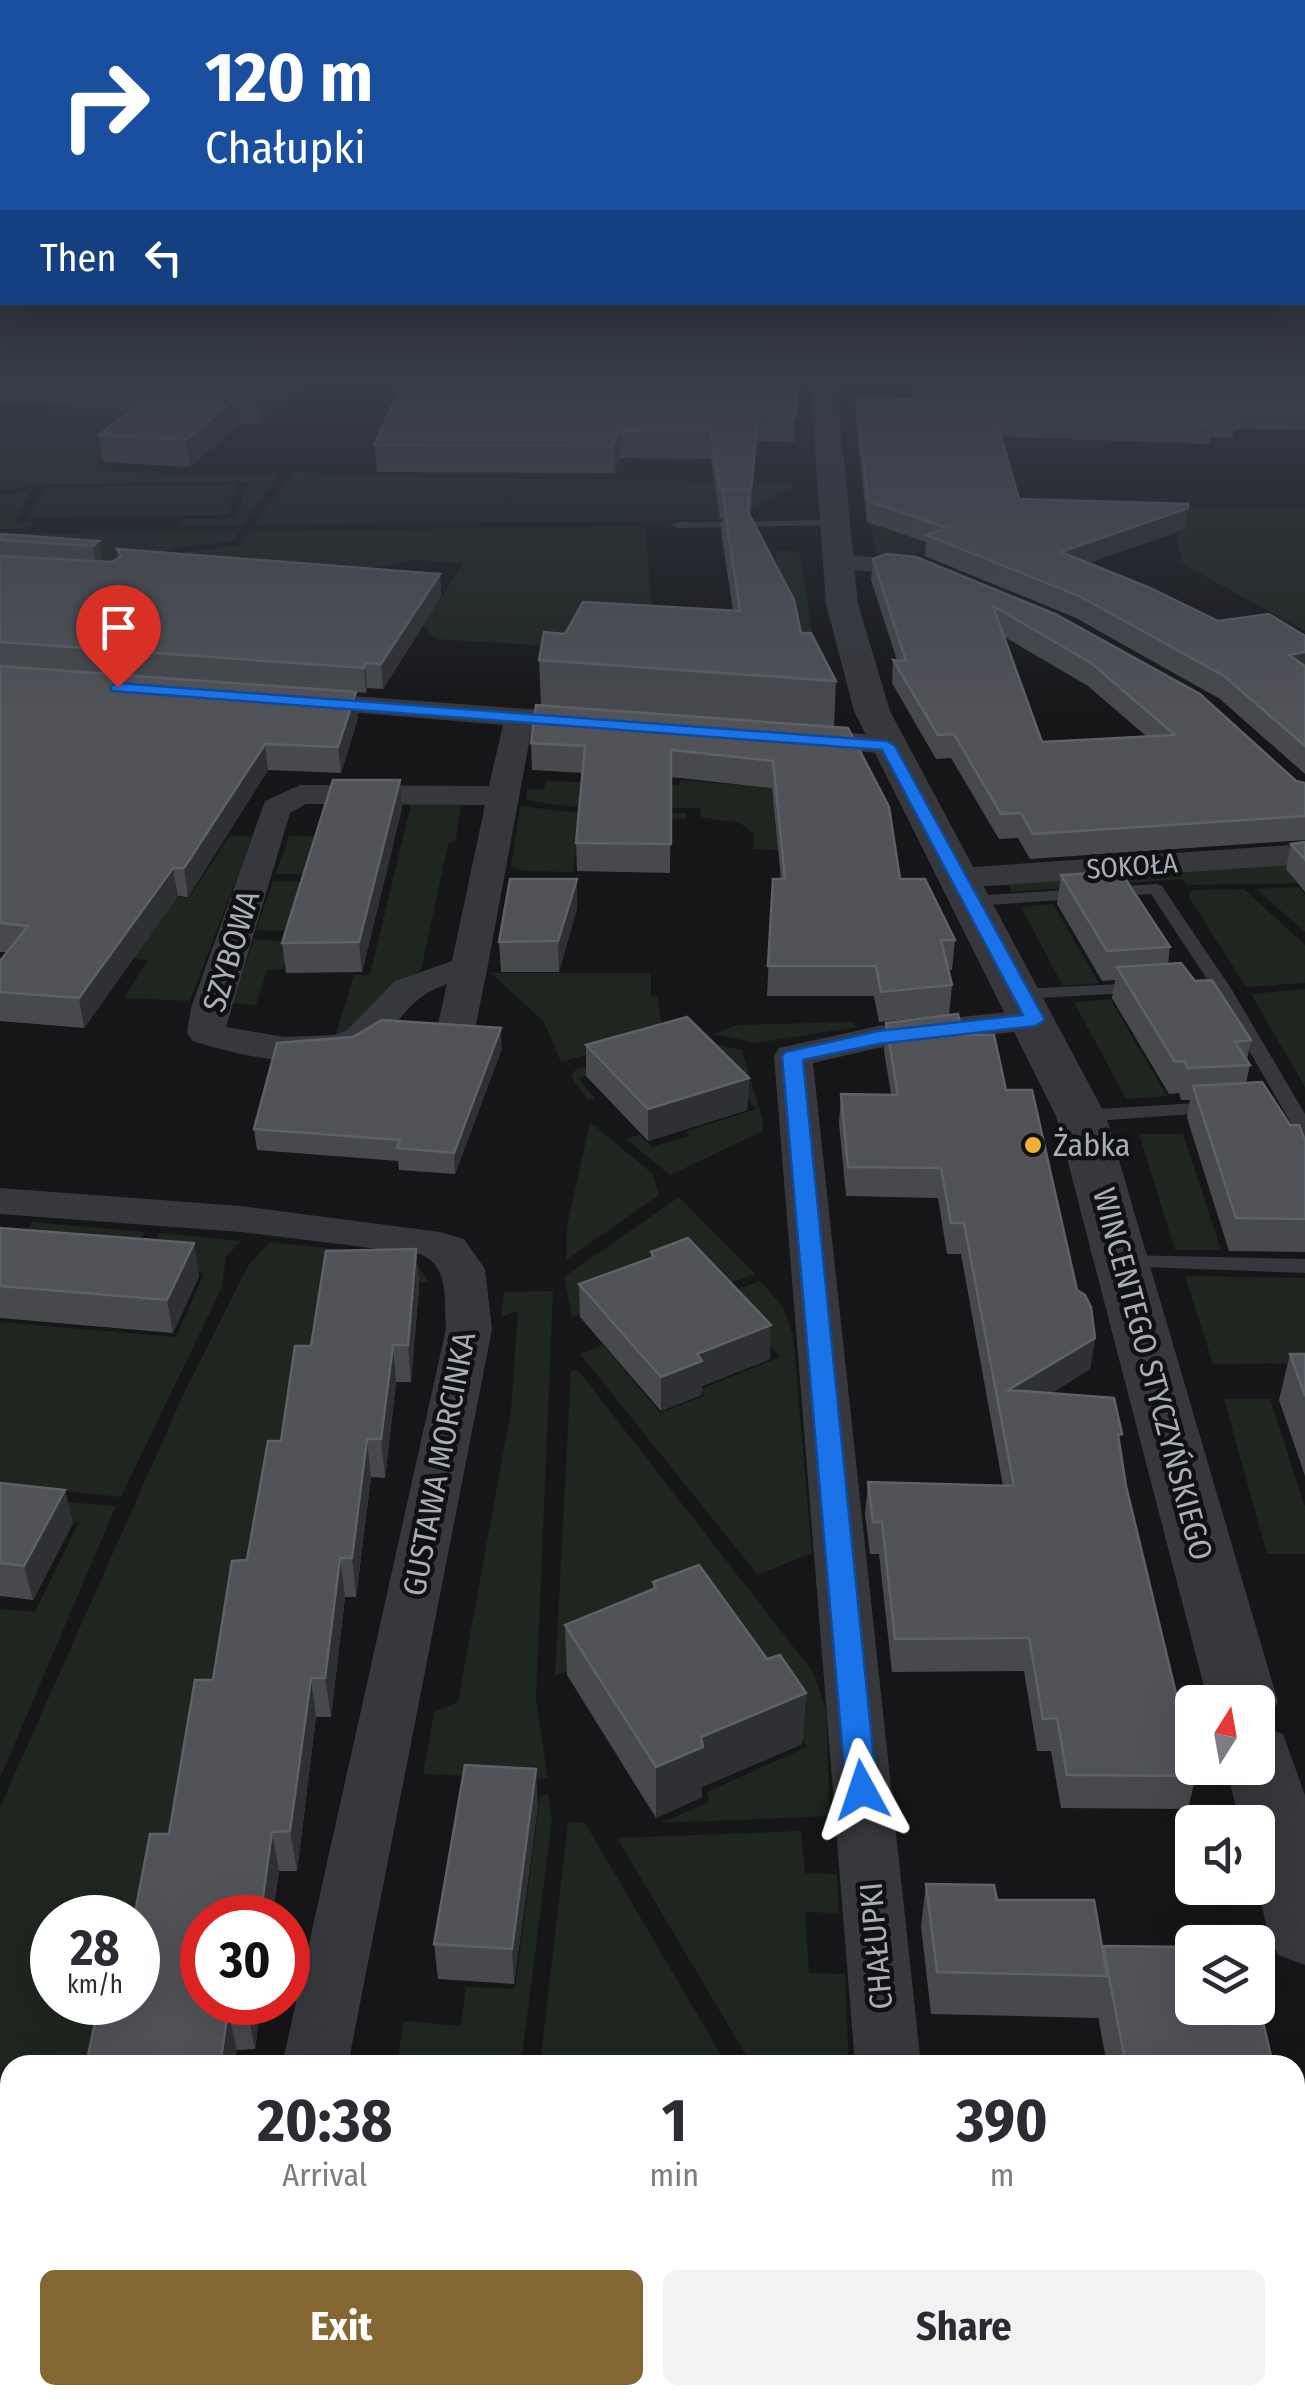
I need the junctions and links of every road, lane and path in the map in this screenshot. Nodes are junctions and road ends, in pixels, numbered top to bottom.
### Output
1 (831, 492) edge
2 (833, 522) junction
3 (678, 524) dead end
4 (836, 562) junction
5 (950, 577) edge
6 (265, 698) edge
7 (519, 718) junction
8 (619, 725) edge
9 (775, 736) edge
10 (887, 746) junction
11 (500, 796) junction
12 (1305, 854) edge
13 (966, 889) junction
14 (469, 970) junction
15 (1164, 986) edge
16 (1028, 1007) junction
17 (456, 1024) edge
18 (1232, 1106) edge
19 (1082, 1116) junction
20 (1305, 1130) edge
21 (0, 1201) edge
22 (1122, 1261) junction
23 (1305, 1266) edge
24 (1238, 1685) edge
25 (1266, 1785) edge
26 (1305, 1931) edge
27 (316, 2055) edge
28 (887, 2055) edge

1 - 2 street, WINCENTEGO STYCZYŃSKIEGO
2 - 3 lane
2 - 4 street, WINCENTEGO STYCZYŃSKIEGO
4 - 5 street
4 - 10 street, WINCENTEGO STYCZYŃSKIEGO
6 - 7 street
7 - 8 street
7 - 11 street
9 - 10 street
10 - 13 street, WINCENTEGO STYCZYŃSKIEGO
11 - 14 street
11 - 14 street, SZYBOWA
12 - 13 street, SOKOŁA
13 - 16 street, WINCENTEGO STYCZYŃSKIEGO
13 - 20 lane
14 - 17 street
15 - 16 lane
16 - 19 street, WINCENTEGO STYCZYŃSKIEGO
16 - 28 street, CHAŁUPKI
18 - 19 lane
19 - 22 street, WINCENTEGO STYCZYŃSKIEGO
21 - 27 street, GUSTAWA MORCINKA
22 - 23 lane
22 - 24 street, WINCENTEGO STYCZYŃSKIEGO
25 - 26 street

